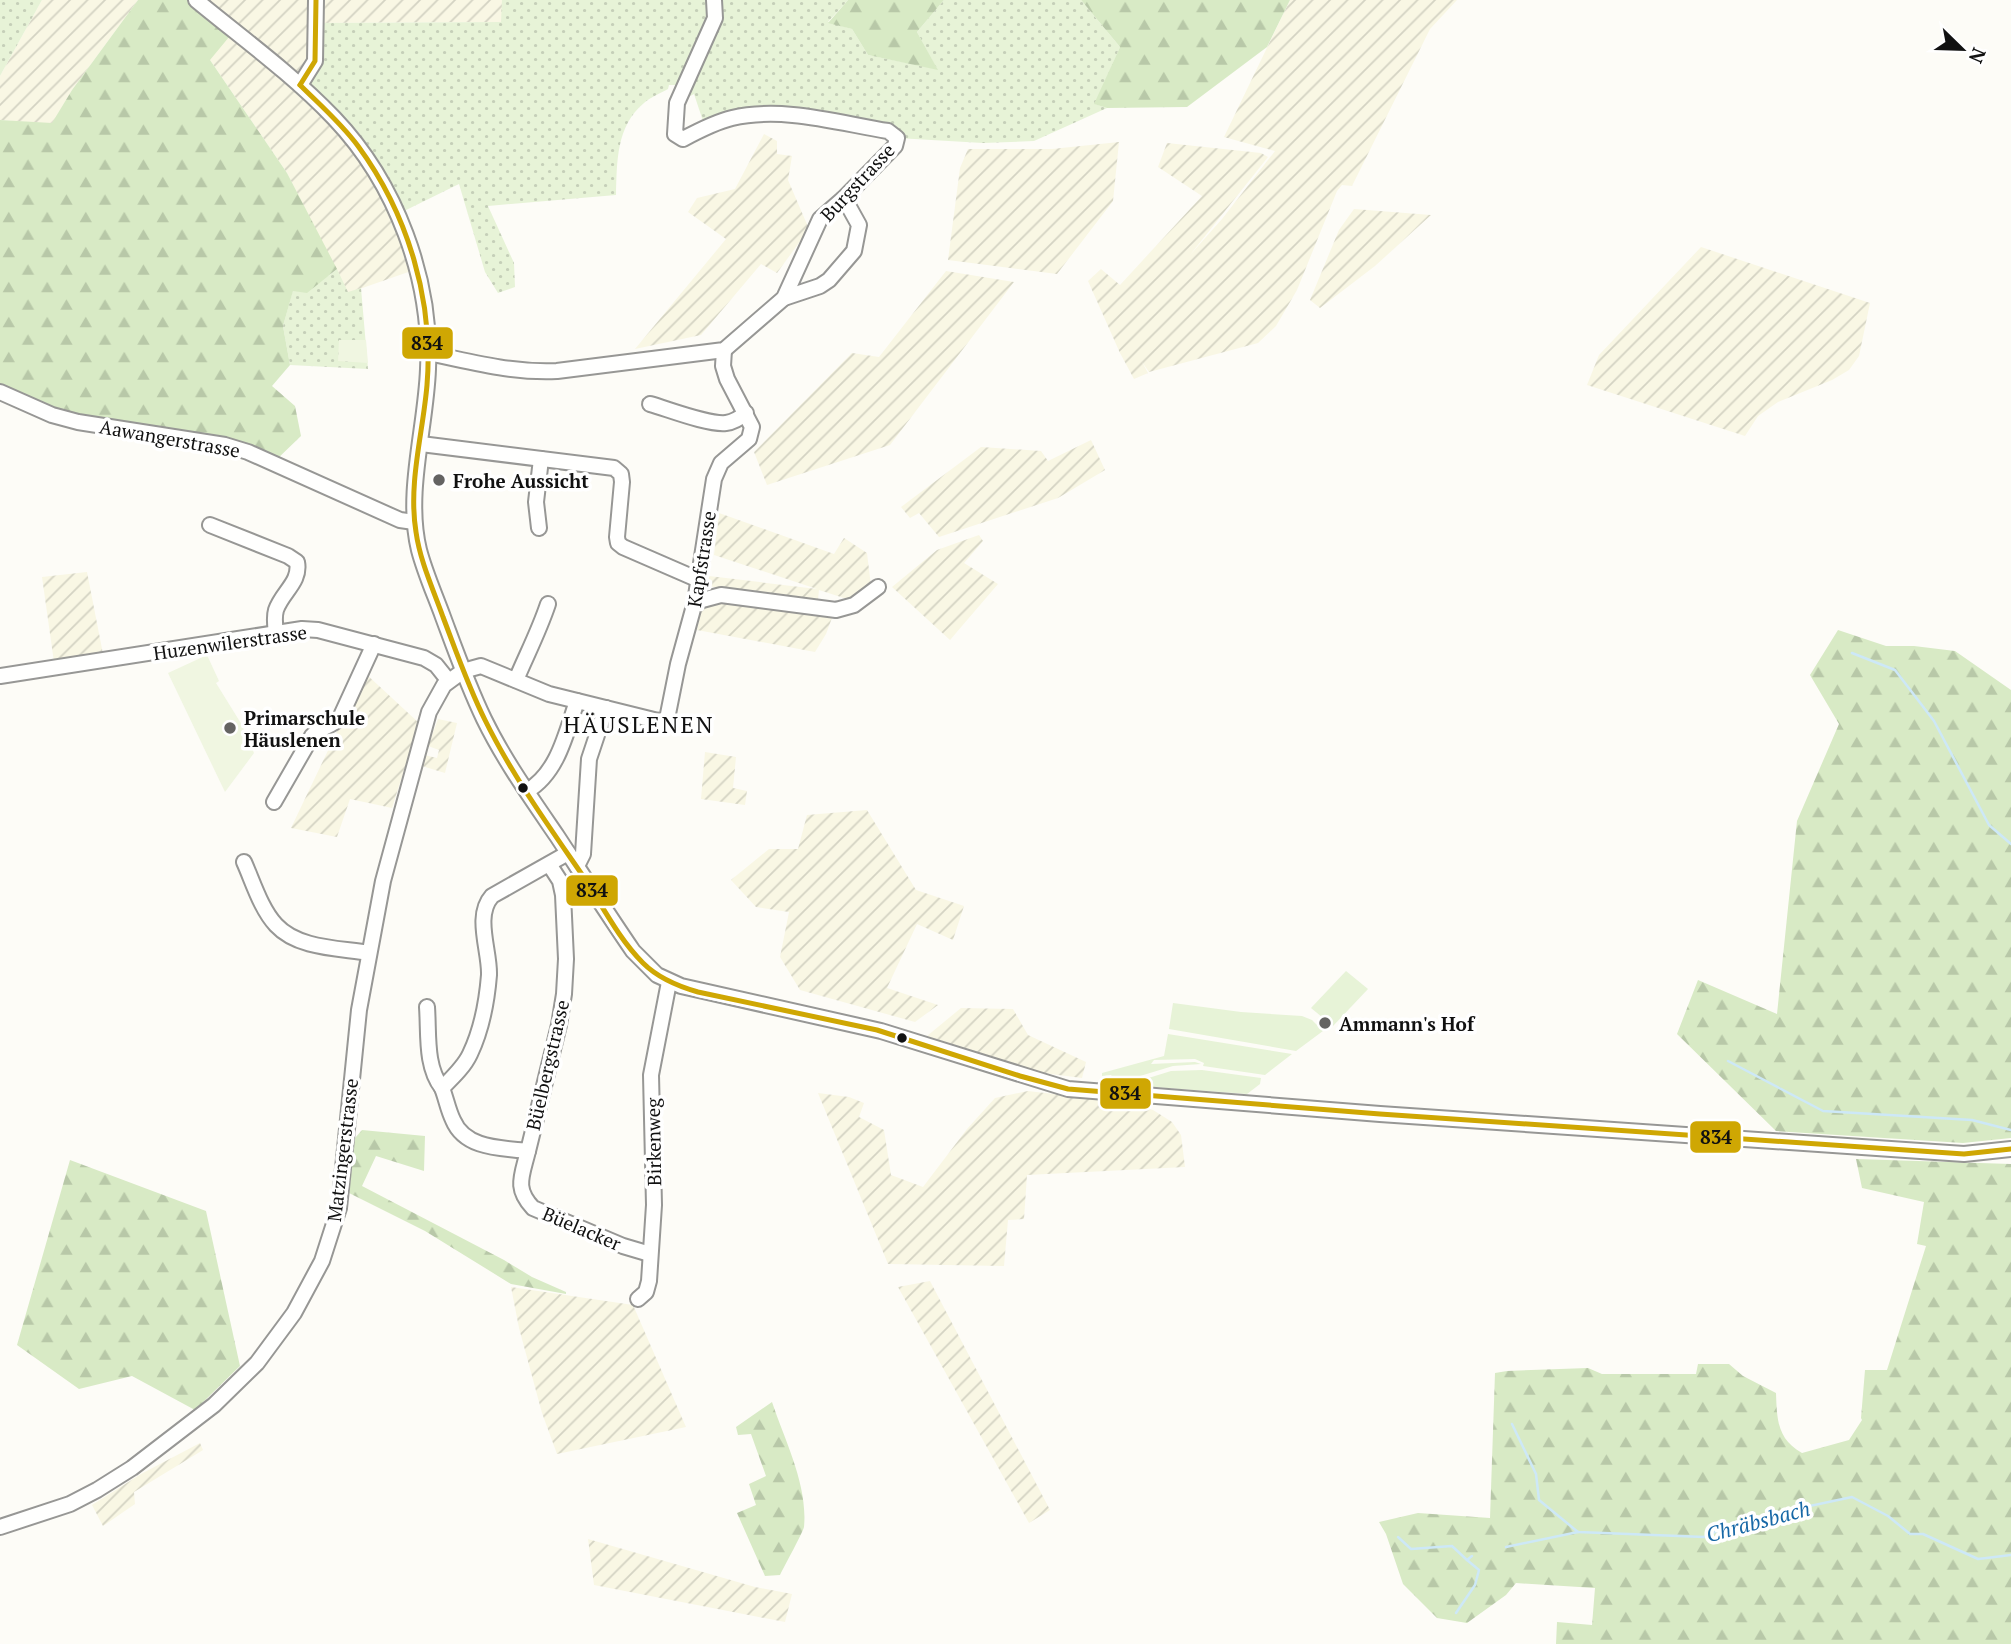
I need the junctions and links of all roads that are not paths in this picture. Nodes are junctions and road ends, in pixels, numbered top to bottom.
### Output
1 (195, 0) edge
2 (316, 0) edge
3 (714, 0) edge
4 (299, 85) junction
5 (844, 198) junction
6 (783, 298) junction
7 (724, 350) junction
8 (428, 354) junction
9 (0, 392) edge
10 (650, 404) dead end
11 (746, 413) junction
12 (421, 444) junction
13 (541, 459) junction
14 (414, 522) junction
15 (210, 526) dead end
16 (540, 528) dead end
17 (699, 580) junction
18 (878, 587) dead end
19 (695, 602) junction
20 (548, 604) dead end
21 (276, 633) junction
22 (374, 644) junction
23 (463, 671) junction
24 (0, 676) edge
25 (448, 680) junction
26 (516, 680) junction
27 (577, 701) junction
28 (606, 708) junction
29 (527, 791) junction
30 (274, 802) dead end
31 (568, 852) junction
32 (244, 862) dead end
33 (549, 864) junction
34 (577, 866) junction
35 (369, 953) junction
36 (669, 982) junction
37 (427, 1007) dead end
38 (442, 1088) junction
39 (2011, 1149) edge
40 (528, 1151) junction
41 (650, 1254) junction
42 (638, 1299) dead end
43 (0, 1527) edge

1 - 4 street
2 - 4 street
3 - 5 street, Burgstrasse
4 - 8 street
5 - 6 street, Burgstrasse
5 - 6 street
6 - 7 street, Burgstrasse
7 - 8 street
7 - 11 street
8 - 12 street
9 - 14 street, Aawangerstrasse
10 - 11 street
11 - 17 street, Kapfstrasse
12 - 13 street
12 - 14 street
13 - 16 street
13 - 17 street
14 - 23 street
15 - 21 street
17 - 19 street, Kapfstrasse
18 - 19 street
19 - 28 street, Kapfstrasse
20 - 26 street
21 - 22 street, Huzenwilerstrasse
21 - 24 street, Huzenwilerstrasse
22 - 25 street, Huzenwilerstrasse
22 - 30 street
23 - 25 street, Matzingerstrasse
23 - 26 street
23 - 29 street
25 - 35 street, Matzingerstrasse
26 - 27 street
27 - 28 street
27 - 29 street
28 - 34 street
29 - 31 street
31 - 33 street
31 - 34 street
32 - 35 street
33 - 38 street
33 - 40 street, Büelbergstrasse
34 - 36 street
35 - 43 street, Matzingerstrasse
36 - 39 street
36 - 41 street, Birkenweg
37 - 38 street, Büelbergstrasse
38 - 40 street, Büelbergstrasse
40 - 41 street, Büelacker
41 - 42 street, Birkenweg

